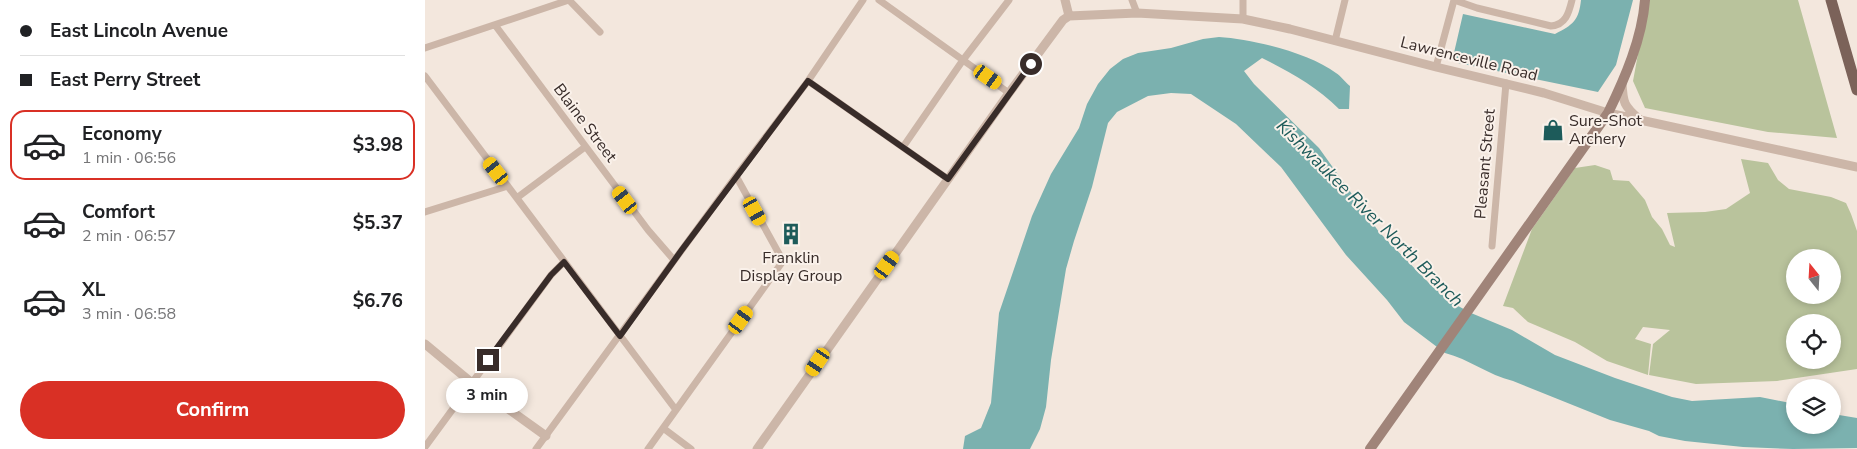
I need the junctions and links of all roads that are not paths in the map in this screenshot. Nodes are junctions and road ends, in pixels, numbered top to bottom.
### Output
1 (569, 0) edge
2 (863, 0) edge
3 (879, 0) edge
4 (1009, 0) edge
5 (1065, 0) edge
6 (1132, 0) edge
7 (1243, 0) edge
8 (1345, 0) edge
9 (1454, 0) edge
10 (1572, 0) edge
11 (1645, 0) edge
12 (1831, 0) edge
13 (1137, 13) junction
14 (1069, 16) junction
15 (1243, 19) junction
16 (495, 25) junction
17 (600, 32) dead end
18 (1335, 41) junction
19 (425, 48) edge
20 (963, 60) junction
21 (1436, 68) junction
22 (425, 76) edge
23 (808, 81) junction
24 (1506, 83) junction
25 (1622, 83) junction
26 (1857, 90) edge
27 (1009, 92) junction
28 (1608, 113) junction
29 (1641, 121) junction
30 (585, 147) junction
31 (903, 147) junction
32 (1857, 167) edge
33 (736, 176) junction
34 (948, 179) junction
35 (508, 186) junction
36 (517, 198) junction
37 (425, 212) edge
38 (1492, 246) dead end
39 (674, 260) junction
40 (564, 262) junction
41 (620, 336) junction
42 (425, 344) edge
43 (472, 383) junction
44 (677, 410) junction
45 (663, 428) junction
46 (546, 436) junction
47 (425, 447) edge
48 (536, 449) edge
49 (648, 449) edge
50 (691, 449) edge
51 (757, 449) edge
52 (1371, 449) edge

1 - 16 street
1 - 17 street
2 - 23 street
3 - 20 street
4 - 20 street
5 - 14 street
6 - 13 street
7 - 15 street
8 - 18 street
9 - 10 street
9 - 21 street
11 - 25 main road
12 - 26 main road
13 - 14 street, Lawrenceville Road
13 - 15 street, Lawrenceville Road
14 - 27 street
15 - 18 street, Lawrenceville Road
16 - 19 street
16 - 30 street, Blaine Street
18 - 21 street, Lawrenceville Road
20 - 27 street
20 - 31 street
21 - 24 street, Lawrenceville Road
22 - 35 street
23 - 31 street
23 - 33 street
24 - 28 street, Lawrenceville Road
24 - 38 street, Pleasant Street
25 - 28 main road
25 - 29 street
27 - 34 street
28 - 29 street, Lawrenceville Road
28 - 52 main road
29 - 32 street, Lawrenceville Road
30 - 36 street
30 - 39 street, Blaine Street
31 - 34 street
33 - 39 street
33 - 44 street
34 - 51 street
35 - 36 street
35 - 37 street
36 - 40 street
39 - 41 street
40 - 41 street
40 - 43 street
41 - 44 street
41 - 46 street
42 - 43 street
43 - 46 street
43 - 47 street
44 - 45 street
45 - 49 street
45 - 50 street
46 - 48 street

